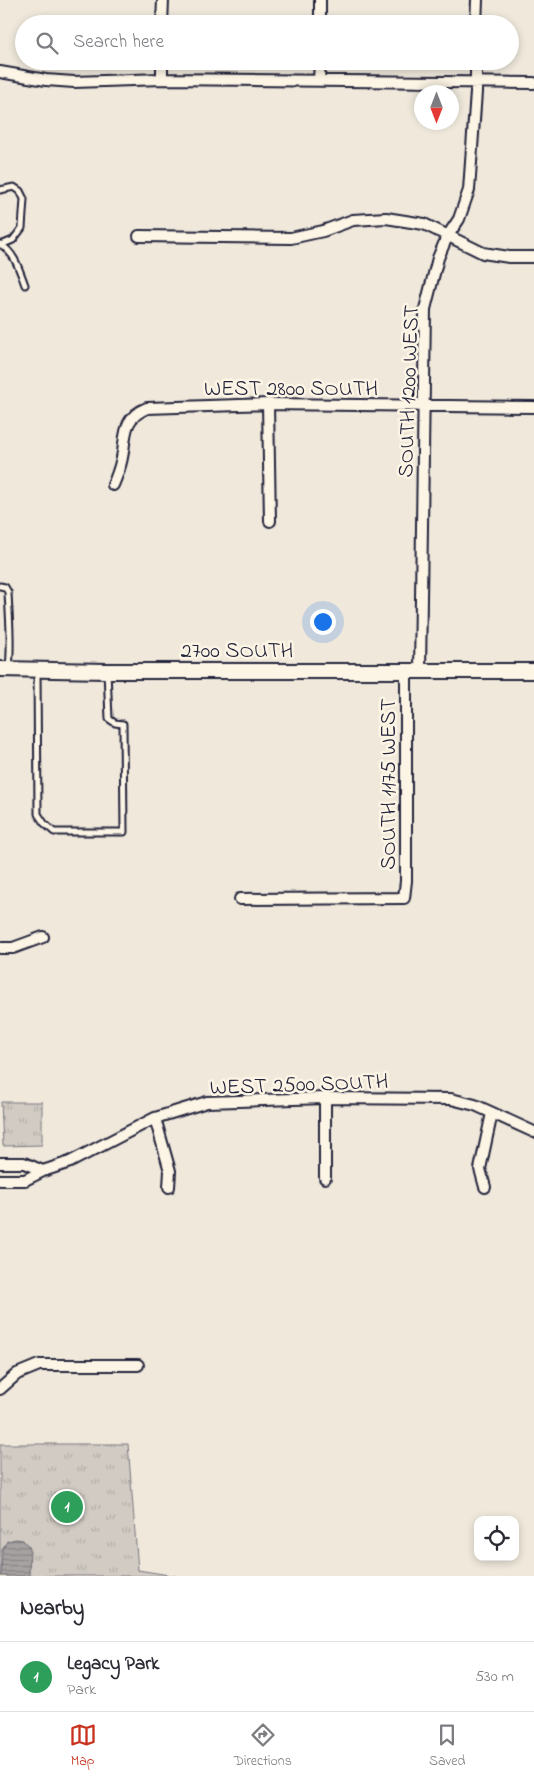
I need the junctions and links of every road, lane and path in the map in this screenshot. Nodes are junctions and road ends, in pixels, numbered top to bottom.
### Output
1 (163, 0) edge
2 (320, 0) edge
3 (477, 0) edge
4 (162, 15) edge
5 (320, 15) edge
6 (476, 15) edge
7 (162, 70) edge
8 (320, 70) edge
9 (476, 70) edge
10 (0, 72) edge
11 (162, 79) junction
12 (320, 80) junction
13 (475, 83) junction
14 (534, 83) edge
15 (0, 190) edge
16 (139, 236) dead end
17 (447, 237) junction
18 (1, 244) edge
19 (534, 257) edge
20 (25, 284) dead end
21 (268, 404) junction
22 (425, 406) junction
23 (534, 406) edge
24 (113, 485) dead end
25 (270, 521) dead end
26 (0, 586) edge
27 (5, 669) edge
28 (37, 670) junction
29 (406, 670) junction
30 (107, 671) junction
31 (420, 671) junction
32 (534, 671) edge
33 (240, 898) dead end
34 (43, 938) dead end
35 (0, 948) edge
36 (325, 1098) junction
37 (492, 1114) junction
38 (155, 1118) junction
39 (534, 1132) edge
40 (0, 1163) edge
41 (43, 1171) junction
42 (325, 1178) dead end
43 (0, 1180) edge
44 (168, 1187) dead end
45 (485, 1187) dead end
46 (138, 1364) dead end
47 (0, 1389) edge

1 - 4 street
2 - 5 street
3 - 6 street
7 - 11 street
8 - 12 street
9 - 13 street, SOUTH 1200 WEST
10 - 11 street
11 - 12 street
12 - 13 street
13 - 14 street
13 - 17 street, SOUTH 1200 WEST
15 - 18 lane
16 - 17 street
17 - 19 street
17 - 22 street, SOUTH 1200 WEST
18 - 20 lane
21 - 22 street, WEST 2800 SOUTH
21 - 24 street, WEST 2800 SOUTH
21 - 25 street
22 - 23 street, WEST 2800 SOUTH
22 - 31 street, SOUTH 1200 WEST
26 - 27 lane
27 - 28 main road, 2700 SOUTH
28 - 30 main road, 2700 SOUTH
28 - 30 lane
29 - 30 main road, 2700 SOUTH
29 - 31 main road, 2700 SOUTH
29 - 33 street, SOUTH 1175 WEST
31 - 32 main road, 2700 SOUTH
34 - 35 street
36 - 37 street, WEST 2500 SOUTH
36 - 38 street, WEST 2500 SOUTH
36 - 42 street
37 - 39 street, WEST 2500 SOUTH
37 - 45 street
38 - 41 street, WEST 2500 SOUTH
38 - 44 street
40 - 41 street
41 - 43 street, WEST 2500 SOUTH
46 - 47 street

